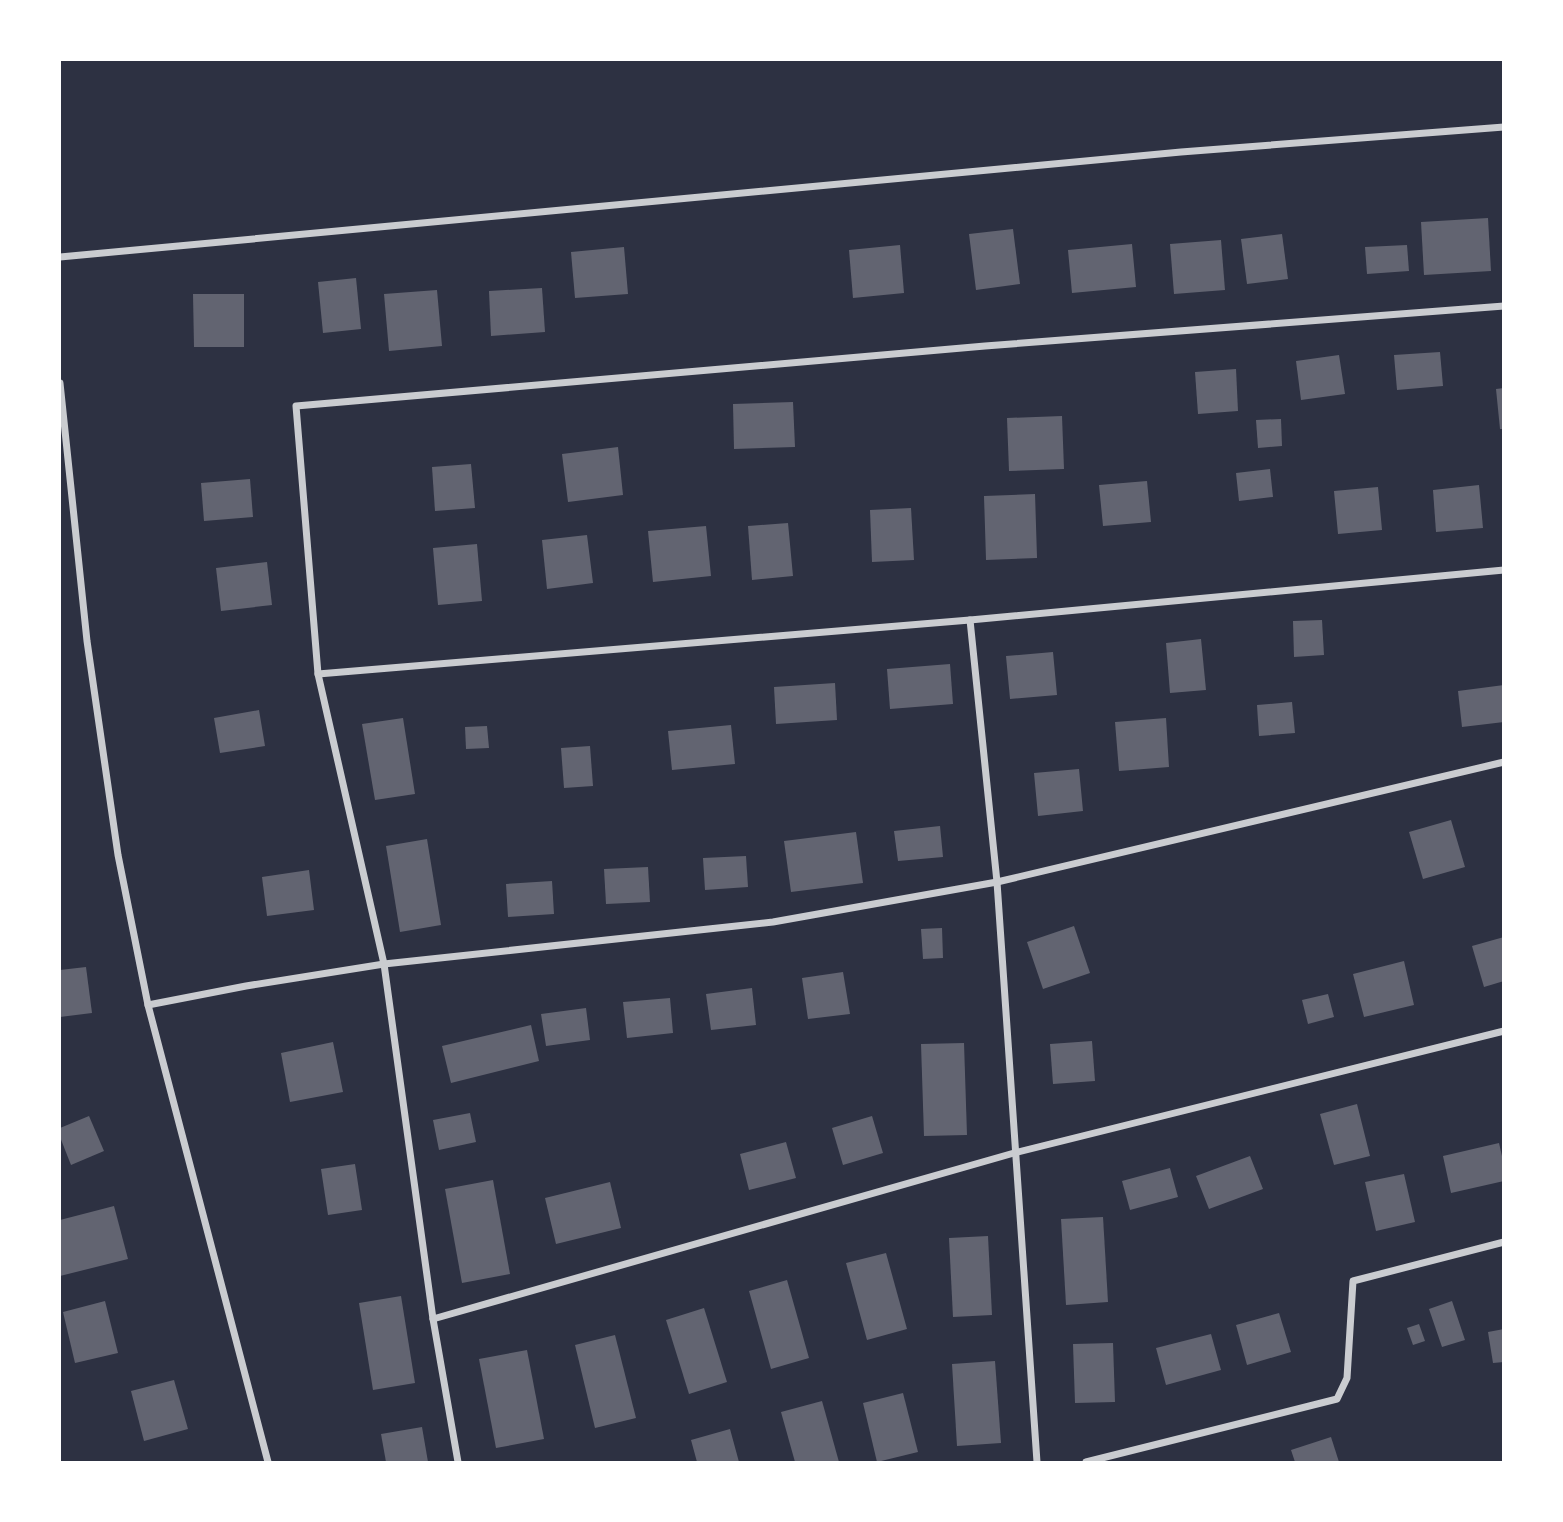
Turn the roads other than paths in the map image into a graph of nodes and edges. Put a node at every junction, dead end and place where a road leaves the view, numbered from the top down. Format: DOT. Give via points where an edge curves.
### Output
graph roads {
  1 [pos="1503,127"];
  2 [pos="60,257"];
  3 [pos="1503,306"];
  4 [pos="60,383"];
  5 [pos="1503,570"];
  6 [pos="970,621"];
  7 [pos="318,674"];
  8 [pos="1503,762"];
  9 [pos="997,882"];
  10 [pos="384,964"];
  11 [pos="148,1005"];
  12 [pos="1503,1031"];
  13 [pos="1014,1153"];
  14 [pos="1503,1242"];
  15 [pos="433,1319"];
  16 [pos="268,1462"];
  17 [pos="458,1462"];
  18 [pos="1037,1462"];
  19 [pos="1086,1462"];
  1 -- 2 [label="street"];
  3 -- 7 [label="street" via="296,406"];
  4 -- 11 [label="street" via="87,641 118,855"];
  5 -- 6 [label="street"];
  6 -- 7 [label="street"];
  6 -- 9 [label="street"];
  7 -- 10 [label="street"];
  8 -- 9 [label="street"];
  9 -- 10 [label="street" via="773,922"];
  9 -- 13 [label="street"];
  10 -- 11 [label="street"];
  10 -- 15 [label="street"];
  11 -- 16 [label="street"];
  12 -- 13 [label="street"];
  13 -- 15 [label="street"];
  13 -- 18 [label="street"];
  14 -- 19 [label="street" via="1353,1281 1347,1378 1337,1399"];
  15 -- 17 [label="street"];
}
